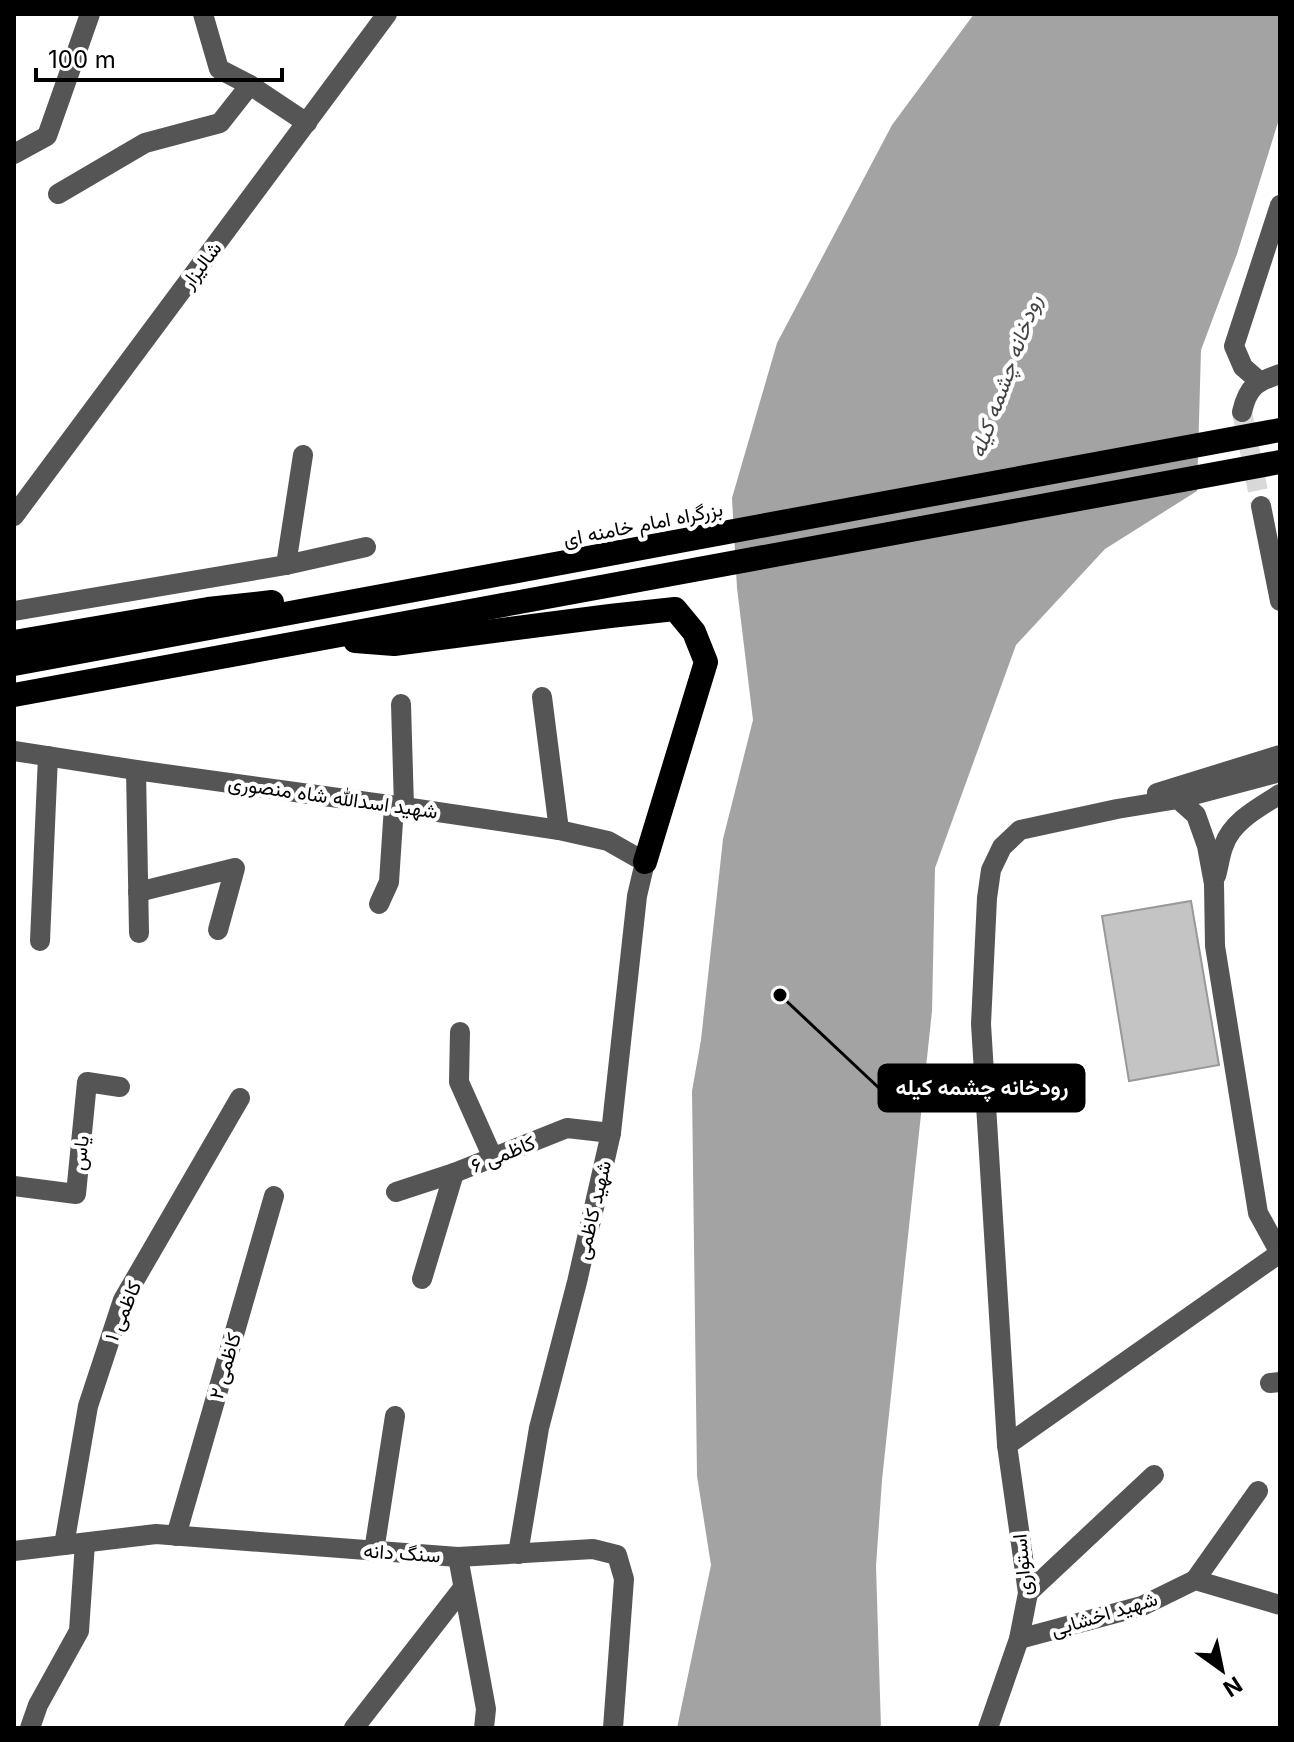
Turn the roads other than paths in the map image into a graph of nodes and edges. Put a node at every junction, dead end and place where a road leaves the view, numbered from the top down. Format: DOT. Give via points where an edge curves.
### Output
graph roads {
  1 [pos="90,14"];
  2 [pos="203,14"];
  3 [pos="387,14"];
  4 [pos="250,85"];
  5 [pos="307,123"];
  6 [pos="14,154"];
  7 [pos="58,194"];
  8 [pos="1280,205"];
  9 [pos="1280,374"];
  10 [pos="1259,381"];
  11 [pos="1242,412"];
  12 [pos="1278,430"];
  13 [pos="303,455"];
  14 [pos="1280,462"];
  15 [pos="1261,506"];
  16 [pos="14,516"];
  17 [pos="366,547"];
  18 [pos="286,565"];
  19 [pos="461,582"];
  20 [pos="1280,601"];
  21 [pos="14,611"];
  22 [pos="321,638"];
  23 [pos="14,642"];
  24 [pos="14,664"];
  25 [pos="14,695"];
  26 [pos="542,697"];
  27 [pos="401,704"];
  28 [pos="14,751"];
  29 [pos="1280,755"];
  30 [pos="48,756"];
  31 [pos="136,770"];
  32 [pos="1280,772"];
  33 [pos="1280,794"];
  34 [pos="1178,799"];
  35 [pos="399,806"];
  36 [pos="1117,809"];
  37 [pos="559,830"];
  38 [pos="645,862"];
  39 [pos="1214,884"];
  40 [pos="138,892"];
  41 [pos="379,904"];
  42 [pos="218,930"];
  43 [pos="139,933"];
  44 [pos="40,941"];
  45 [pos="460,1032"];
  46 [pos="120,1087"];
  47 [pos="240,1098"];
  48 [pos="611,1133"];
  49 [pos="493,1158"];
  50 [pos="454,1173"];
  51 [pos="14,1186"];
  52 [pos="396,1192"];
  53 [pos="274,1196"];
  54 [pos="1280,1253"];
  55 [pos="422,1279"];
  56 [pos="395,1416"];
  57 [pos="1007,1445"];
  58 [pos="1154,1475"];
  59 [pos="1258,1491"];
  60 [pos="176,1536"];
  61 [pos="85,1543"];
  62 [pos="64,1545"];
  63 [pos="14,1551"];
  64 [pos="374,1551"];
  65 [pos="518,1554"];
  66 [pos="458,1557"];
  67 [pos="1195,1580"];
  68 [pos="463,1588"];
  69 [pos="1028,1593"];
  70 [pos="1280,1605"];
  71 [pos="1019,1639"];
  72 [pos="30,1728"];
  73 [pos="354,1728"];
  74 [pos="484,1728"];
  75 [pos="613,1728"];
  76 [pos="988,1728"];
  1 -- 6 [label="street" via="47,136"];
  2 -- 4 [label="street" via="219,69"];
  3 -- 5 [label="street, شالیزار"];
  4 -- 5 [label="street"];
  4 -- 7 [label="street" via="220,123 145,143"];
  5 -- 16 [label="street, شالیزار"];
  8 -- 10 [label="street" via="1234,346 1243,367"];
  9 -- 10 [label="street"];
  10 -- 11 [label="street" via="1246,395"];
  12 -- 19 [label="highway, بزرگراه امام خامنه ای"];
  13 -- 18 [label="street"];
  14 -- 22 [label="highway"];
  15 -- 20 [label="street"];
  17 -- 18 [label="street"];
  18 -- 21 [label="street"];
  19 -- 23 [label="highway" via="208,609"];
  19 -- 24 [label="highway, بزرگراه امام خامنه ای"];
  22 -- 25 [label="highway"];
  22 -- 38 [label="highway" via="394,644 675,609 694,632 706,662"];
  26 -- 37 [label="street"];
  27 -- 35 [label="street"];
  28 -- 30 [label="street, شهید اسدالله شاه منصوری"];
  29 -- 36 [label="street"];
  30 -- 31 [label="street, شهید اسدالله شاه منصوری"];
  30 -- 44 [label="street"];
  31 -- 35 [label="street, شهید اسدالله شاه منصوری"];
  31 -- 40 [label="street"];
  32 -- 34 [label="street"];
  33 -- 39 [label="street" via="1254,810 1224,842"];
  34 -- 36 [label="street"];
  34 -- 39 [label="street" via="1196,815"];
  35 -- 37 [label="street, شهید اسدالله شاه منصوری"];
  35 -- 41 [label="street" via="389,882"];
  36 -- 57 [label="street, استواری" via="1020,830 1002,847 991,870 981,1024"];
  37 -- 38 [label="street, شهید اسدالله شاه منصوری" via="608,841"];
  38 -- 48 [label="street, شهید کاظمی"];
  39 -- 54 [label="street" via="1215,946 1258,1213"];
  40 -- 42 [label="street" via="235,868"];
  40 -- 43 [label="street"];
  45 -- 49 [label="street" via="459,1082"];
  46 -- 51 [label="street, یاس" via="87,1082 76,1194"];
  47 -- 62 [label="street, کاظمی ۱" via="123,1300 88,1406"];
  48 -- 49 [label="street, کاظمی ۶" via="567,1128"];
  48 -- 65 [label="street, شهید کاظمی" via="539,1428"];
  49 -- 50 [label="street, کاظمی ۶"];
  50 -- 52 [label="street, کاظمی ۶"];
  50 -- 55 [label="street"];
  53 -- 60 [label="street, کاظمی ۲"];
  54 -- 57 [label="street"];
  56 -- 64 [label="street"];
  57 -- 69 [label="street, استواری"];
  58 -- 69 [label="street"];
  59 -- 67 [label="street"];
  60 -- 61 [label="street, سنگ دانه"];
  60 -- 64 [label="street, سنگ دانه"];
  61 -- 62 [label="street, سنگ دانه"];
  61 -- 72 [label="street" via="79,1631"];
  62 -- 63 [label="street, سنگ دانه"];
  64 -- 66 [label="street, سنگ دانه"];
  65 -- 66 [label="street, سنگ دانه"];
  65 -- 75 [label="street, سنگ دانه" via="593,1549 617,1555 624,1579"];
  66 -- 68 [label="street"];
  67 -- 70 [label="street"];
  67 -- 71 [label="street, شهید اخشابی" via="1142,1606"];
  68 -- 73 [label="street"];
  68 -- 74 [label="street" via="486,1709"];
  69 -- 71 [label="street, استواری"];
  71 -- 76 [label="street, استواری"];
}
